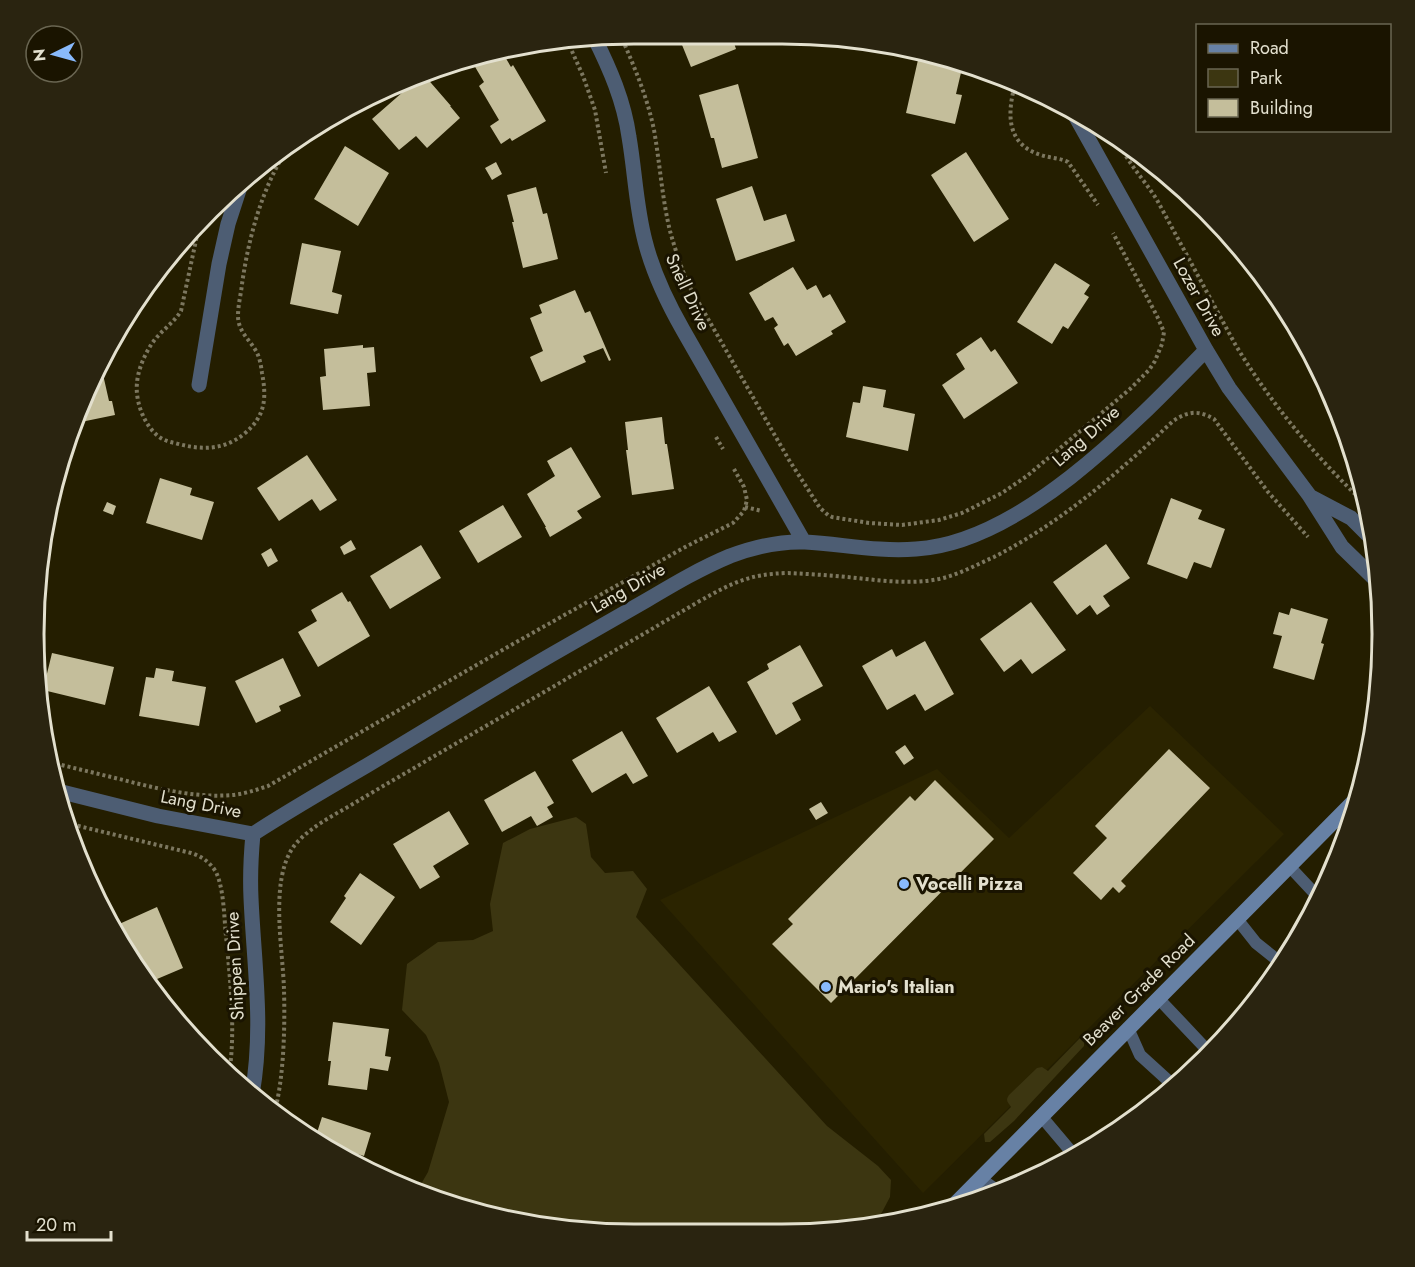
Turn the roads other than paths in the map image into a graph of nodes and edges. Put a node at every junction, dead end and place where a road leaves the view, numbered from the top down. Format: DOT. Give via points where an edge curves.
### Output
graph roads {
  1 [pos="598,45"];
  2 [pos="1081,126"];
  3 [pos="237,197"];
  4 [pos="1206,350"];
  5 [pos="199,385"];
  6 [pos="1309,495"];
  7 [pos="1362,529"];
  8 [pos="804,542"];
  9 [pos="1368,572"];
  10 [pos="66,793"];
  11 [pos="1343,812"];
  12 [pos="253,834"];
  13 [pos="1290,867"];
  14 [pos="1312,891"];
  15 [pos="1237,920"];
  16 [pos="1274,958"];
  17 [pos="1158,998"];
  18 [pos="1128,1028"];
  19 [pos="1203,1046"];
  20 [pos="1167,1080"];
  21 [pos="254,1085"];
  22 [pos="1041,1116"];
  23 [pos="1068,1148"];
  24 [pos="980,1178"];
  25 [pos="990,1185"];
  26 [pos="965,1194"];
  1 -- 8 [label="street, Snell Drive" via="623,109 639,215 654,271 683,330"];
  2 -- 4 [label="street, Lozer Drive"];
  3 -- 5 [label="street" via="219,264"];
  4 -- 6 [label="street, Lozer Drive" via="1241,406"];
  4 -- 8 [label="street, Lang Drive" via="1077,472 1017,515 986,531 957,542 919,549"];
  6 -- 7 [label="street, Lozer Drive" via="1351,518"];
  6 -- 9 [label="street, Lozer Drive" via="1342,547"];
  8 -- 12 [label="street, Lang Drive" via="748,549 686,577"];
  10 -- 12 [label="street, Lang Drive"];
  11 -- 13 [label="main road, Beaver Grade Road"];
  12 -- 21 [label="street, Shippen Drive" via="251,897 259,1031"];
  13 -- 14 [label="lane"];
  13 -- 15 [label="main road, Beaver Grade Road"];
  15 -- 16 [label="lane" via="1256,944"];
  15 -- 17 [label="main road, Beaver Grade Road"];
  17 -- 18 [label="main road, Beaver Grade Road"];
  17 -- 19 [label="lane"];
  18 -- 20 [label="lane" via="1140,1055"];
  18 -- 22 [label="main road, Beaver Grade Road"];
  22 -- 23 [label="lane"];
  22 -- 24 [label="main road, Beaver Grade Road"];
  24 -- 25 [label="lane"];
  24 -- 26 [label="main road, Beaver Grade Road"];
}
